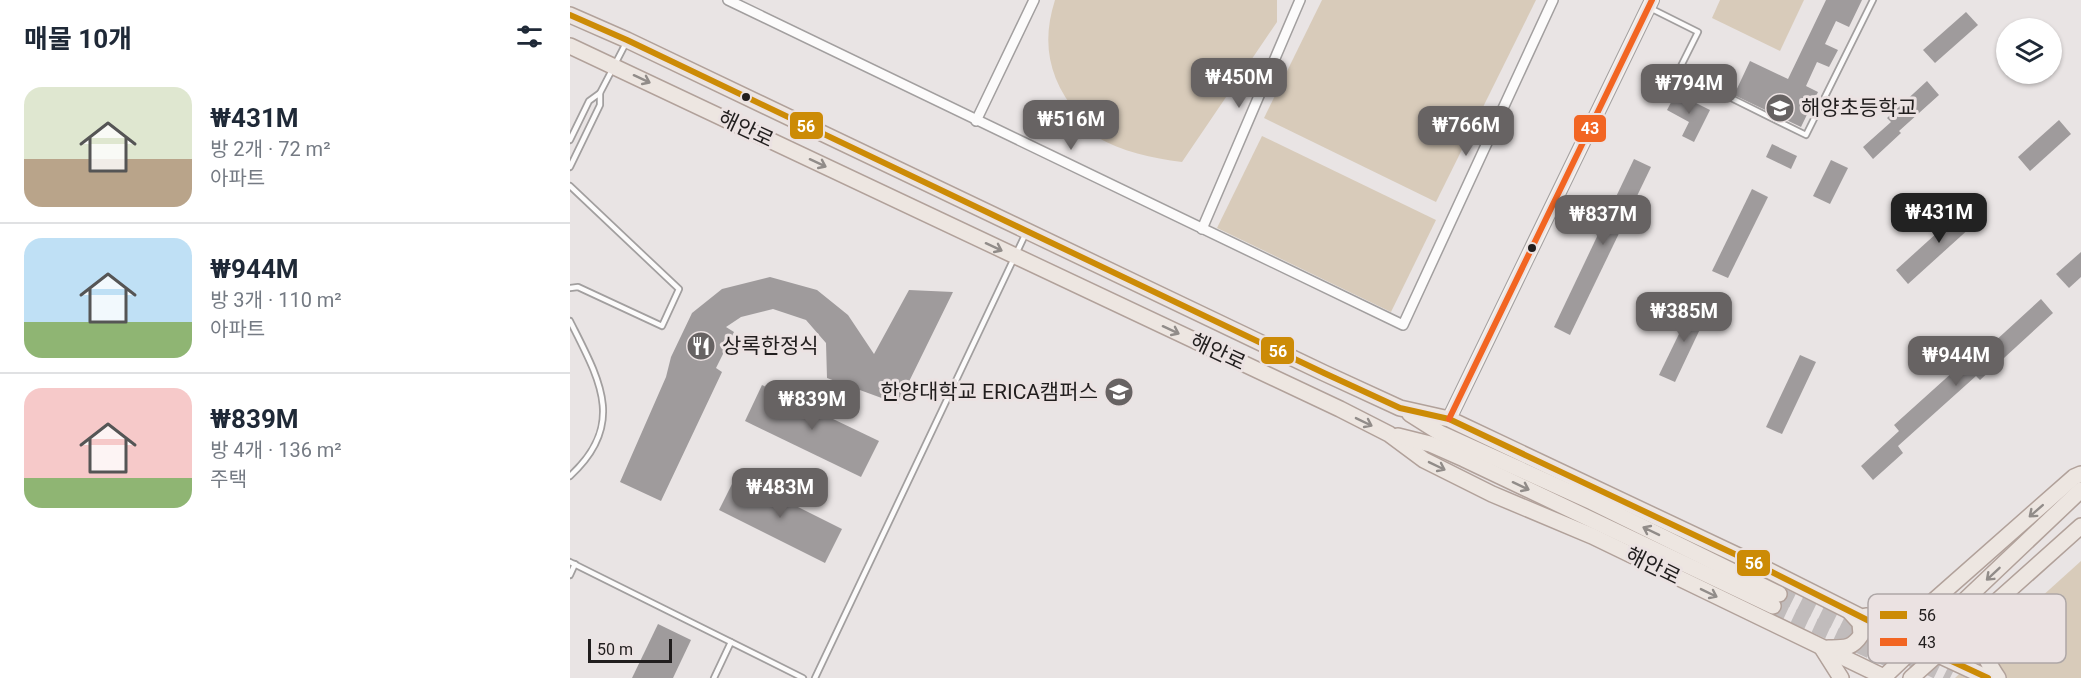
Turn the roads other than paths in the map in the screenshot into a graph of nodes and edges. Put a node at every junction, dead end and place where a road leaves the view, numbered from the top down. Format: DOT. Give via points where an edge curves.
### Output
graph roads {
  1 [pos="728,0"];
  2 [pos="1034,0"];
  3 [pos="1300,0"];
  4 [pos="1553,0"];
  5 [pos="1873,0"];
  6 [pos="1650,4"];
  7 [pos="570,15"];
  8 [pos="627,40"];
  9 [pos="570,46"];
  10 [pos="614,66"];
  11 [pos="600,93"];
  12 [pos="976,121"];
  13 [pos="570,140"];
  14 [pos="570,167"];
  15 [pos="570,186"];
  16 [pos="1202,229"];
  17 [pos="1026,232"];
  18 [pos="1015,256"];
  19 [pos="570,288"];
  20 [pos="570,321"];
  21 [pos="1400,408"];
  22 [pos="1449,419"];
  23 [pos="1389,434"];
  24 [pos="2081,474"];
  25 [pos="570,476"];
  26 [pos="2081,490"];
  27 [pos="2081,526"];
  28 [pos="573,563"];
  29 [pos="570,575"];
  30 [pos="1941,594"];
  31 [pos="1971,594"];
  32 [pos="2006,594"];
  33 [pos="1847,610"];
  34 [pos="1868,616"];
  35 [pos="1868,620"];
  36 [pos="731,642"];
  37 [pos="1822,648"];
  38 [pos="1899,663"];
  39 [pos="1927,663"];
  40 [pos="1954,663"];
  41 [pos="1989,663"];
  42 [pos="714,678"];
  43 [pos="803,678"];
  44 [pos="816,678"];
  45 [pos="1841,678"];
  46 [pos="1884,678"];
  47 [pos="1911,678"];
  48 [pos="1988,678"];
  49 [pos="1998,678"];
  1 -- 12 [label="street"];
  2 -- 12 [label="street"];
  3 -- 16 [label="street"];
  4 -- 16 [label="street" via="1403,325"];
  5 -- 6 [label="lane" via="1806,135 1731,98 1725,88 1681,66 1698,32"];
  6 -- 22 [label="street"];
  7 -- 8 [label="main road, 해안로"];
  8 -- 10 [label="lane"];
  8 -- 17 [label="main road, 해안로"];
  9 -- 10 [label="main road, 해안로"];
  10 -- 11 [label="lane"];
  10 -- 18 [label="main road, 해안로, one-way"];
  11 -- 13 [label="lane" via="589,101"];
  11 -- 14 [label="lane" via="600,105"];
  12 -- 16 [label="street"];
  15 -- 19 [label="lane" via="679,289 662,326 578,287"];
  17 -- 18 [label="lane"];
  17 -- 21 [label="main road, 해안로"];
  18 -- 23 [label="main road, 해안로, one-way"];
  18 -- 44 [label="lane"];
  20 -- 25 [label="lane" via="594,369 602,393 603,413 601,433"];
  21 -- 22 [label="main road, 해안로"];
  23 -- 21 [label="main road, one-way" via="1430,444 1776,600 1592,502 1440,433"];
  22 -- 33 [label="main road, 해안로"];
  23 -- 37 [label="main road, 해안로, one-way" via="1424,460 1592,536"];
  24 -- 30 [label="main road, one-way"];
  26 -- 31 [label="main road, 해안로, one-way"];
  27 -- 32 [label="main road"];
  28 -- 29 [label="lane"];
  28 -- 36 [label="lane"];
  34 -- 33 [label="main road, one-way"];
  33 -- 35 [label="main road, 해안로"];
  33 -- 37 [label="main road" via="1860,623 1862,635 1848,648"];
  36 -- 42 [label="lane"];
  36 -- 43 [label="lane"];
  37 -- 45 [label="main road"];
  37 -- 46 [label="main road, 해안로"];
  38 -- 46 [label="main road, 해안로"];
  39 -- 47 [label="main road"];
  40 -- 48 [label="main road"];
  41 -- 49 [label="main road"];
}
